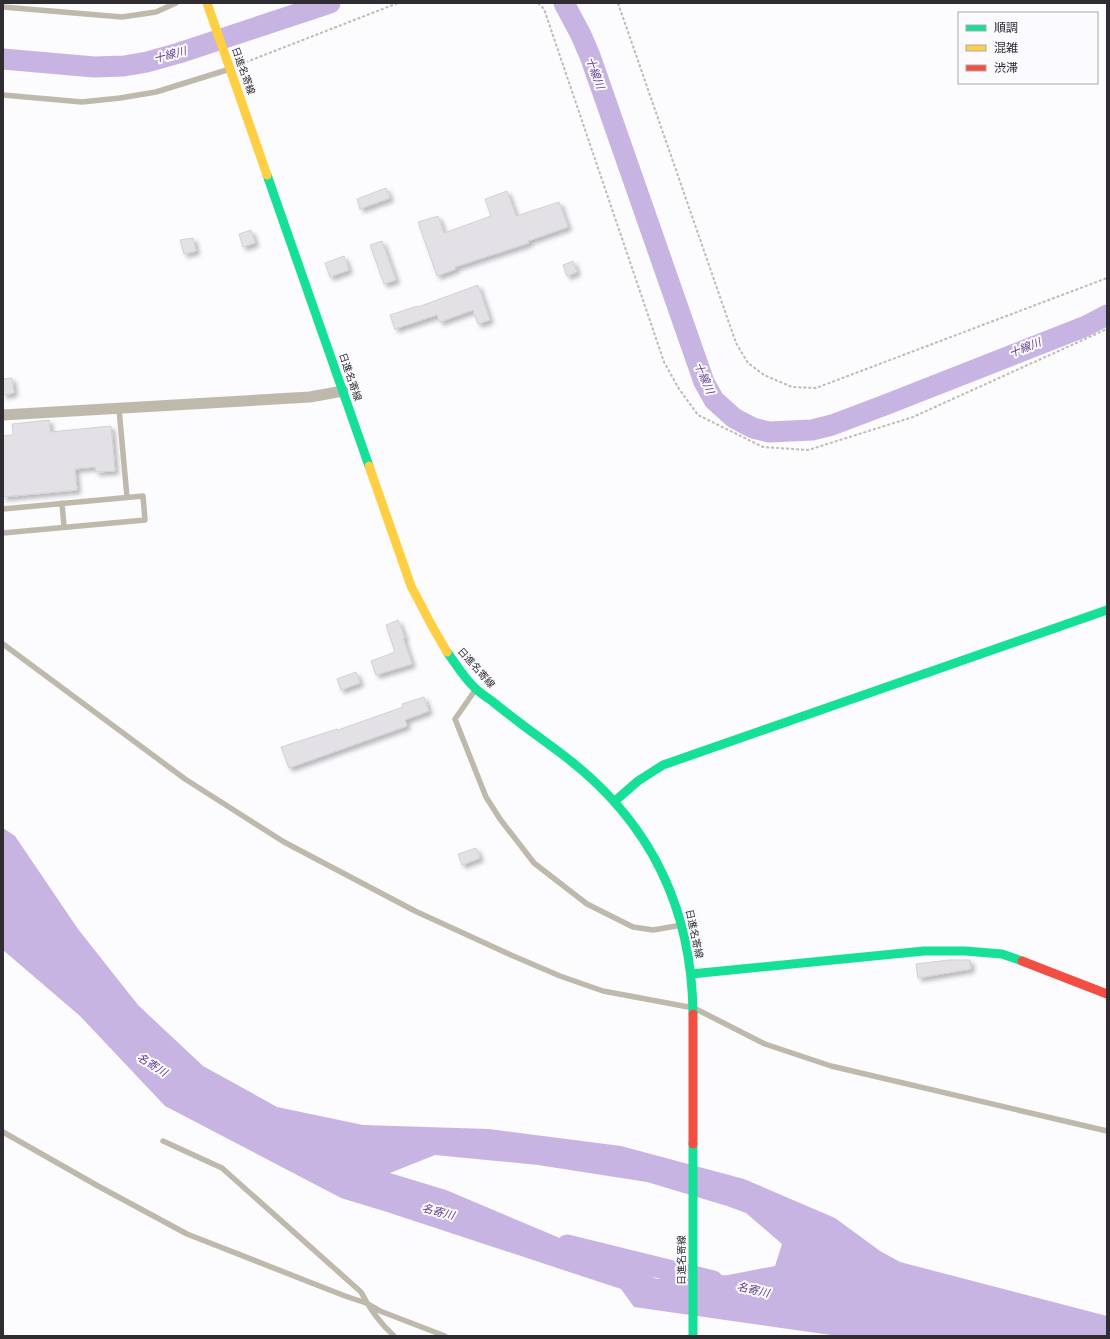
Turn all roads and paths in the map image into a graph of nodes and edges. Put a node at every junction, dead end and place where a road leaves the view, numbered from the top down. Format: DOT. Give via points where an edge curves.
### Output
graph roads {
  1 [pos="176,3"];
  2 [pos="398,3"];
  3 [pos="538,3"];
  4 [pos="618,3"];
  5 [pos="207,4"];
  6 [pos="3,7"];
  7 [pos="231,69"];
  8 [pos="3,95"];
  9 [pos="1107,278"];
  10 [pos="1107,328"];
  11 [pos="343,391"];
  12 [pos="119,409"];
  13 [pos="3,415"];
  14 [pos="128,497"];
  15 [pos="62,503"];
  16 [pos="3,509"];
  17 [pos="64,527"];
  18 [pos="3,533"];
  19 [pos="1107,610"];
  20 [pos="3,644"];
  21 [pos="476,689"];
  22 [pos="615,801"];
  23 [pos="682,925"];
  24 [pos="690,974"];
  25 [pos="1107,994"];
  26 [pos="694,1008"];
  27 [pos="1107,1131"];
  28 [pos="3,1132"];
  29 [pos="163,1141"];
  30 [pos="366,1303"];
  31 [pos="394,1336"];
  32 [pos="445,1336"];
  33 [pos="693,1336"];
  1 -- 6 [label="lane" via="156,12 122,17"];
  2 -- 7 [label="path"];
  3 -- 10 [label="path" via="544,9 664,362 698,415 763,447 808,450 913,417"];
  4 -- 9 [label="path" via="736,343 748,363 764,375 792,387 816,388"];
  5 -- 7 [label="main road, 日進名寄線"];
  7 -- 8 [label="lane" via="156,92 120,98 82,102"];
  7 -- 11 [label="main road, 日進名寄線"];
  11 -- 12 [label="street" via="310,397"];
  11 -- 21 [label="main road, 日進名寄線" via="411,586 428,622 451,659"];
  12 -- 13 [label="street"];
  12 -- 14 [label="lane"];
  14 -- 15 [label="lane"];
  14 -- 17 [label="lane" via="143,496 145,520"];
  15 -- 16 [label="lane"];
  15 -- 17 [label="lane"];
  17 -- 18 [label="lane"];
  19 -- 22 [label="main road" via="663,765 638,781"];
  20 -- 26 [label="lane" via="185,779 297,850 415,911 560,976 603,991"];
  21 -- 22 [label="main road, 日進名寄線" via="577,766"];
  21 -- 23 [label="lane" via="455,719 486,797 534,863 587,904 633,927 653,930"];
  22 -- 23 [label="main road, 日進名寄線" via="641,834 657,860"];
  23 -- 24 [label="main road, 日進名寄線"];
  24 -- 25 [label="main road" via="924,951 965,951 1002,954"];
  24 -- 26 [label="main road, 日進名寄線"];
  26 -- 27 [label="lane" via="765,1044 831,1066"];
  26 -- 33 [label="main road, 日進名寄線"];
  28 -- 30 [label="lane" via="187,1234"];
  29 -- 30 [label="lane" via="222,1168 361,1292"];
  30 -- 31 [label="lane"];
  30 -- 32 [label="lane"];
}
